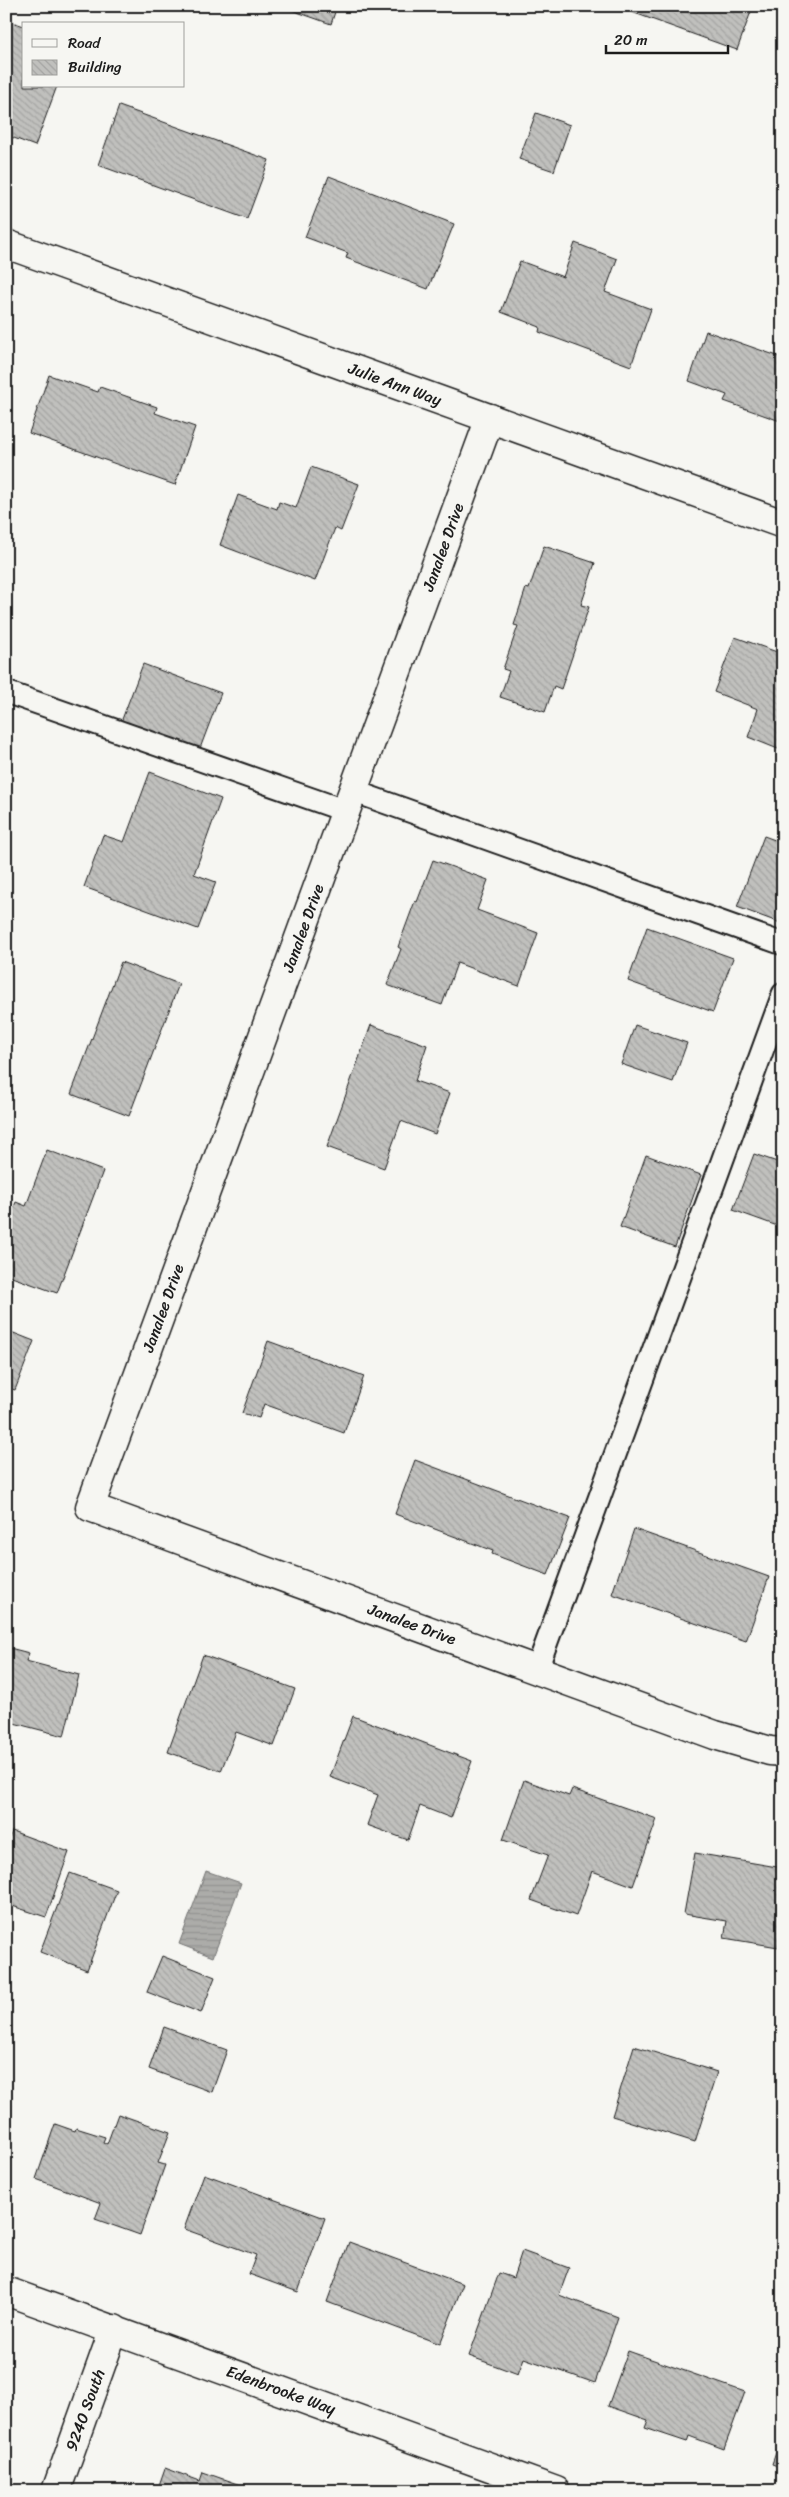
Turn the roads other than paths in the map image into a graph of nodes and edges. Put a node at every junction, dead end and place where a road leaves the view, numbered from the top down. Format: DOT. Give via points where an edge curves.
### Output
graph roads {
  1 [pos="6,244"];
  2 [pos="490,418"];
  3 [pos="783,524"];
  4 [pos="6,692"];
  5 [pos="350,801"];
  6 [pos="783,944"];
  7 [pos="783,994"];
  8 [pos="537,1669"];
  9 [pos="783,1752"];
  10 [pos="6,2290"];
  11 [pos="114,2329"];
  12 [pos="56,2491"];
  13 [pos="556,2491"];
  1 -- 2 [label="street, Julie Ann Way"];
  2 -- 3 [label="street, Julie Ann Way"];
  2 -- 5 [label="street, Janalee Drive"];
  4 -- 5 [label="lane"];
  5 -- 6 [label="lane"];
  5 -- 8 [label="street, Janalee Drive" via="90,1507"];
  7 -- 8 [label="lane"];
  8 -- 9 [label="street, Janalee Drive" via="715,1735"];
  10 -- 11 [label="street, Edenbrooke Way"];
  11 -- 12 [label="street, 9240 South"];
  11 -- 13 [label="street, Edenbrooke Way"];
}
